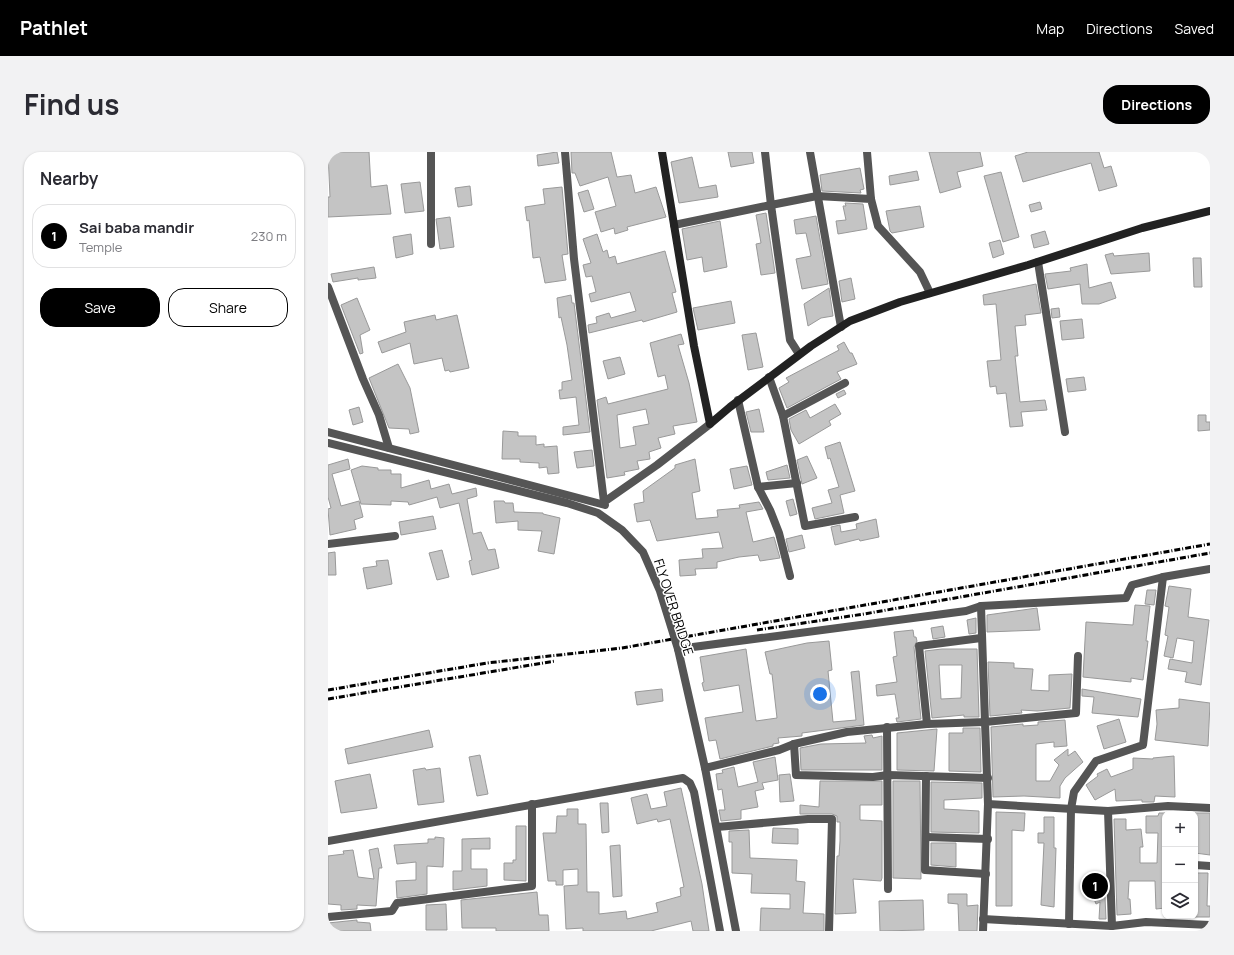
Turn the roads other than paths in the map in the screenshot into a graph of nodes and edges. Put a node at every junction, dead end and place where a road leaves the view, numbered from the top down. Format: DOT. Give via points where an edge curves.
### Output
graph roads {
  1 [pos="431,152"];
  2 [pos="565,152"];
  3 [pos="662,152"];
  4 [pos="765,152"];
  5 [pos="810,152"];
  6 [pos="867,152"];
  7 [pos="817,196"];
  8 [pos="872,199"];
  9 [pos="771,205"];
  10 [pos="1210,211"];
  11 [pos="674,225"];
  12 [pos="431,244"];
  13 [pos="1038,262"];
  14 [pos="328,287"];
  15 [pos="930,293"];
  16 [pos="841,327"];
  17 [pos="799,354"];
  18 [pos="769,377"];
  19 [pos="845,383"];
  20 [pos="738,400"];
  21 [pos="784,416"];
  22 [pos="710,424"];
  23 [pos="328,432"];
  24 [pos="1065,432"];
  25 [pos="328,443"];
  26 [pos="389,448"];
  27 [pos="797,483"];
  28 [pos="758,487"];
  29 [pos="604,502"];
  30 [pos="856,517"];
  31 [pos="395,536"];
  32 [pos="328,544"];
  33 [pos="1210,569"];
  34 [pos="790,576"];
  35 [pos="1163,576"];
  36 [pos="982,606"];
  37 [pos="981,638"];
  38 [pos="678,649"];
  39 [pos="1078,656"];
  40 [pos="985,722"];
  41 [pos="927,724"];
  42 [pos="887,727"];
  43 [pos="794,744"];
  44 [pos="705,768"];
  45 [pos="888,775"];
  46 [pos="926,776"];
  47 [pos="988,778"];
  48 [pos="532,804"];
  49 [pos="988,804"];
  50 [pos="1210,808"];
  51 [pos="1071,809"];
  52 [pos="1187,810"];
  53 [pos="1108,811"];
  54 [pos="717,827"];
  55 [pos="926,837"];
  56 [pos="988,839"];
  57 [pos="328,841"];
  58 [pos="1198,865"];
  59 [pos="1210,866"];
  60 [pos="986,874"];
  61 [pos="888,889"];
  62 [pos="328,917"];
  63 [pos="983,919"];
  64 [pos="1181,920"];
  65 [pos="1068,924"];
  66 [pos="1210,925"];
  67 [pos="1112,926"];
  68 [pos="720,931"];
  69 [pos="736,931"];
  70 [pos="829,931"];
  71 [pos="983,931"];
  1 -- 12 [label="street"];
  2 -- 29 [label="street" via="574,260"];
  3 -- 11 [label="street"];
  4 -- 9 [label="street"];
  5 -- 7 [label="street"];
  6 -- 8 [label="street"];
  7 -- 8 [label="street"];
  7 -- 9 [label="street"];
  7 -- 16 [label="street"];
  8 -- 15 [label="street" via="878,226 920,272"];
  9 -- 11 [label="street"];
  9 -- 17 [label="street" via="790,340"];
  10 -- 13 [label="street" via="1142,228"];
  11 -- 22 [label="street"];
  13 -- 15 [label="street"];
  13 -- 24 [label="street"];
  14 -- 26 [label="street" via="379,415"];
  15 -- 16 [label="street" via="850,321"];
  16 -- 17 [label="street"];
  17 -- 18 [label="street"];
  18 -- 20 [label="street"];
  18 -- 21 [label="street"];
  19 -- 21 [label="street"];
  20 -- 22 [label="street"];
  20 -- 28 [label="street"];
  21 -- 27 [label="street"];
  22 -- 29 [label="street"];
  23 -- 26 [label="street"];
  25 -- 38 [label="street, FLY OVER BRIDGE, bridge" via="566,503 598,514 622,530 643,552 660,592"];
  26 -- 29 [label="street" via="605,505"];
  27 -- 28 [label="street"];
  27 -- 30 [label="street" via="805,526"];
  28 -- 34 [label="street" via="777,527"];
  31 -- 32 [label="street"];
  33 -- 35 [label="street"];
  35 -- 36 [label="street" via="1132,585 1126,598"];
  35 -- 51 [label="street" via="1143,745 1096,761 1074,792"];
  36 -- 37 [label="street"];
  36 -- 38 [label="street" via="966,611"];
  37 -- 40 [label="street"];
  37 -- 41 [label="street" via="919,646"];
  38 -- 44 [label="street, FLY OVER BRIDGE, bridge"];
  39 -- 40 [label="street" via="1076,713"];
  40 -- 41 [label="street"];
  40 -- 47 [label="street"];
  41 -- 42 [label="street"];
  42 -- 43 [label="street" via="847,732"];
  42 -- 45 [label="street"];
  43 -- 44 [label="street"];
  43 -- 45 [label="street" via="796,776"];
  44 -- 54 [label="street, FLY OVER BRIDGE, bridge"];
  45 -- 46 [label="street"];
  45 -- 61 [label="street"];
  46 -- 47 [label="street"];
  46 -- 55 [label="street"];
  47 -- 49 [label="street"];
  48 -- 57 [label="street"];
  48 -- 62 [label="street" via="532,886 397,902 392,911"];
  48 -- 68 [label="street" via="683,778 690,782"];
  49 -- 51 [label="street"];
  49 -- 56 [label="street"];
  50 -- 52 [label="street"];
  51 -- 53 [label="street"];
  51 -- 65 [label="street"];
  52 -- 53 [label="street" via="1168,806"];
  53 -- 67 [label="street"];
  54 -- 69 [label="street, FLY OVER BRIDGE, bridge"];
  54 -- 70 [label="street" via="832,819"];
  55 -- 56 [label="street"];
  55 -- 60 [label="street" via="925,870"];
  56 -- 60 [label="street"];
  58 -- 59 [label="street"];
  60 -- 63 [label="street"];
  63 -- 65 [label="street"];
  63 -- 71 [label="street"];
  64 -- 66 [label="street"];
  64 -- 67 [label="street"];
  65 -- 67 [label="street"];
}
